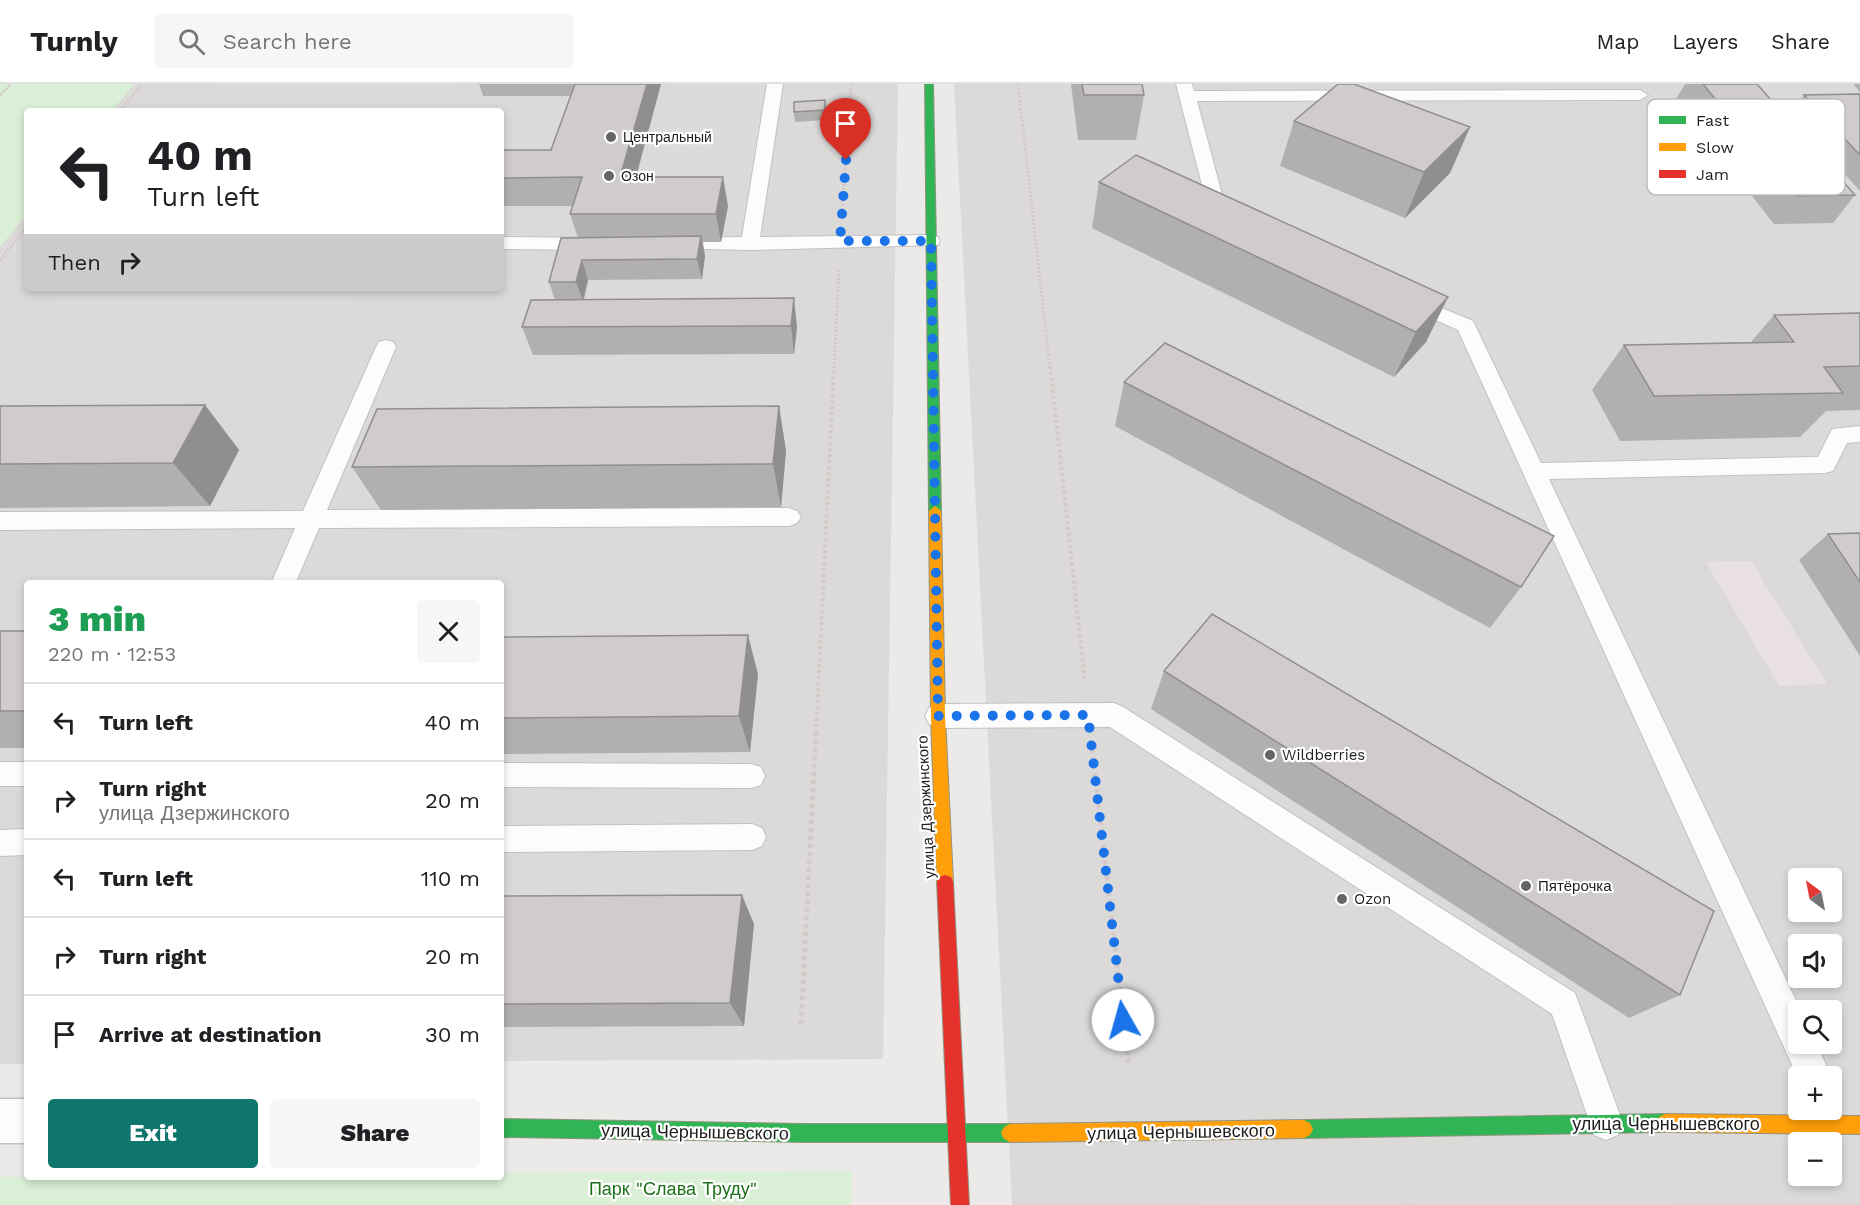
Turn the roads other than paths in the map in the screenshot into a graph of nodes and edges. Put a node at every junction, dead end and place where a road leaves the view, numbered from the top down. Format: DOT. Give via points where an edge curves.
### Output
graph roads {
  1 [pos="775,84"];
  2 [pos="929,84"];
  3 [pos="1186,90"];
  4 [pos="1640,96"];
  5 [pos="1251,230"];
  6 [pos="931,241"];
  7 [pos="504,243"];
  8 [pos="608,244"];
  9 [pos="643,244"];
  10 [pos="750,244"];
  11 [pos="1390,292"];
  12 [pos="386,347"];
  13 [pos="1860,434"];
  14 [pos="1533,471"];
  15 [pos="789,517"];
  16 [pos="311,519"];
  17 [pos="0,521"];
  18 [pos="285,580"];
  19 [pos="938,716"];
  20 [pos="0,774"];
  21 [pos="24,774"];
  22 [pos="504,775"];
  23 [pos="751,776"];
  24 [pos="752,837"];
  25 [pos="504,839"];
  26 [pos="24,842"];
  27 [pos="0,843"];
  28 [pos="1788,1018"];
  29 [pos="1843,1120"];
  30 [pos="0,1121"];
  31 [pos="24,1121"];
  32 [pos="1606,1123"];
  33 [pos="504,1128"];
  34 [pos="958,1133"];
  35 [pos="960,1205"];
  1 -- 10 [label="lane"];
  2 -- 6 [label="main road, улица Дзержинского"];
  3 -- 4 [label="lane"];
  3 -- 5 [label="lane" via="1219,216"];
  6 -- 10 [label="lane"];
  6 -- 19 [label="main road, улица Дзержинского"];
  7 -- 8 [label="lane"];
  9 -- 10 [label="lane"];
  11 -- 14 [label="lane" via="1466,326"];
  12 -- 16 [label="lane"];
  13 -- 14 [label="lane" via="1840,435 1825,465"];
  14 -- 28 [label="lane"];
  15 -- 16 [label="lane"];
  16 -- 17 [label="lane"];
  16 -- 18 [label="lane"];
  19 -- 32 [label="lane" via="1114,715 1564,1004"];
  19 -- 34 [label="main road, улица Дзержинского"];
  20 -- 21 [label="lane"];
  22 -- 23 [label="lane"];
  24 -- 25 [label="lane"];
  26 -- 27 [label="lane"];
  29 -- 32 [label="main road, улица Чернышевского"];
  30 -- 31 [label="street"];
  32 -- 34 [label="main road, улица Чернышевского"];
  33 -- 34 [label="main road, улица Чернышевского"];
  34 -- 35 [label="main road, улица Дзержинского"];
}
